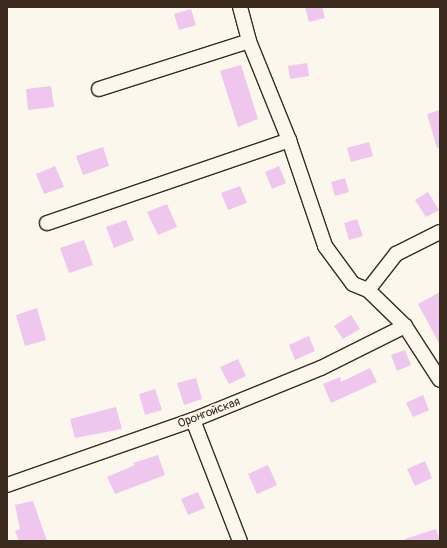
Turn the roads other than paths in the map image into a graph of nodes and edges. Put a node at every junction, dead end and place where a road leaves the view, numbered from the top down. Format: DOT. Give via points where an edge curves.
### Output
graph roads {
  1 [pos="240,7"];
  2 [pos="249,41"];
  3 [pos="98,89"];
  4 [pos="288,140"];
  5 [pos="47,223"];
  6 [pos="440,232"];
  7 [pos="368,290"];
  8 [pos="405,326"];
  9 [pos="440,380"];
  10 [pos="193,420"];
  11 [pos="7,485"];
  12 [pos="240,541"];
  1 -- 2 [label="street"];
  2 -- 3 [label="street"];
  2 -- 4 [label="street"];
  4 -- 5 [label="street"];
  4 -- 7 [label="street" via="325,246 353,284"];
  6 -- 7 [label="street" via="396,254"];
  7 -- 8 [label="street"];
  8 -- 9 [label="street"];
  8 -- 10 [label="street, Оронгойская" via="321,368"];
  10 -- 11 [label="street, Оронгойская"];
  10 -- 12 [label="street"];
}
